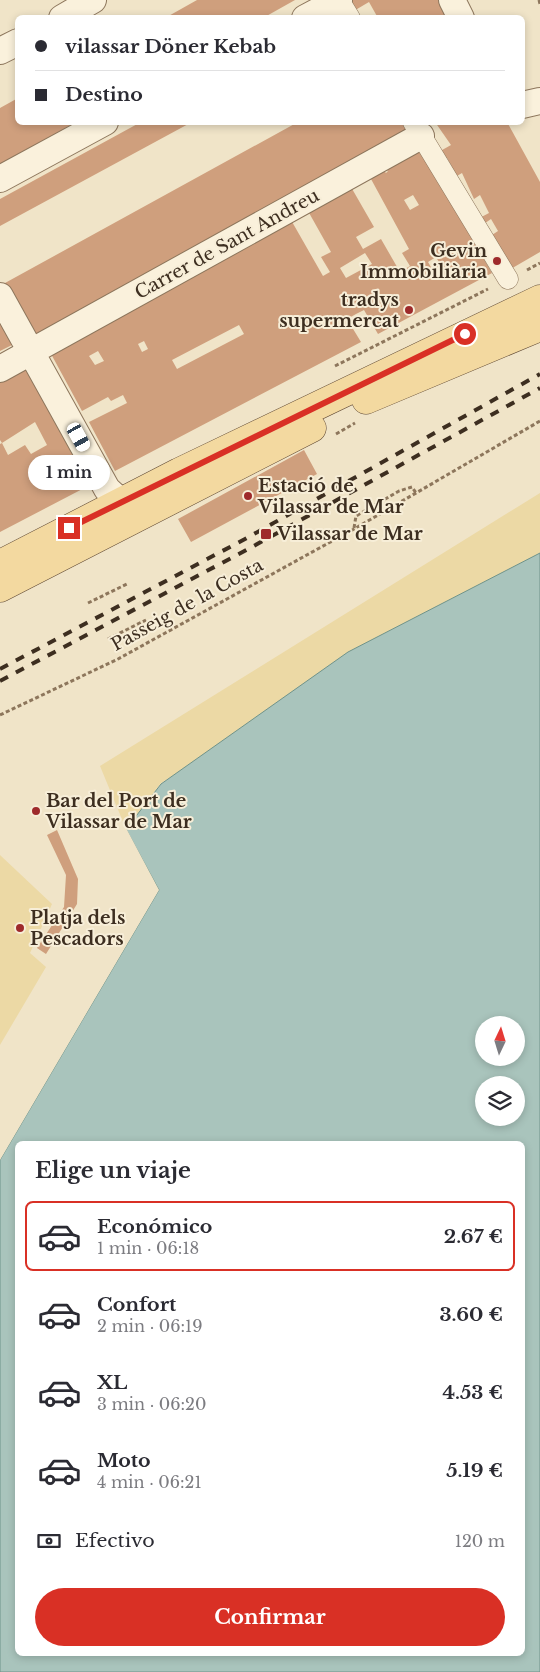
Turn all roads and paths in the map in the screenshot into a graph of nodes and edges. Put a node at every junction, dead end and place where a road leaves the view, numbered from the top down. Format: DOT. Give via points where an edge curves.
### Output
graph roads {
  1 [pos="93,0"];
  2 [pos="339,0"];
  3 [pos="452,0"];
  4 [pos="67,15"];
  5 [pos="311,15"];
  6 [pos="348,15"];
  7 [pos="460,15"];
  8 [pos="15,44"];
  9 [pos="0,51"];
  10 [pos="540,101"];
  11 [pos="525,104"];
  12 [pos="99,125"];
  13 [pos="417,129"];
  14 [pos="0,179"];
  15 [pos="508,279"];
  16 [pos="0,296"];
  17 [pos="540,299"];
  18 [pos="540,326"];
  19 [pos="32,352"];
  20 [pos="0,369"];
  21 [pos="540,421"];
  22 [pos="357,422"];
  23 [pos="329,438"];
  24 [pos="416,493"];
  25 [pos="120,501"];
  26 [pos="354,529"];
  27 [pos="0,564"];
  28 [pos="127,584"];
  29 [pos="0,588"];
  30 [pos="88,603"];
  31 [pos="146,620"];
  32 [pos="108,639"];
  33 [pos="0,715"];
  1 -- 4 [label="street"];
  2 -- 5 [label="street"];
  2 -- 6 [label="street"];
  3 -- 7 [label="street"];
  8 -- 9 [label="street"];
  10 -- 11 [label="street"];
  12 -- 14 [label="street"];
  13 -- 15 [label="street"];
  13 -- 19 [label="street, Carrer de Sant Andreu"];
  16 -- 19 [label="street"];
  17 -- 25 [label="main road"];
  18 -- 29 [label="main road" via="359,403"];
  19 -- 20 [label="street, Carrer de Sant Andreu"];
  19 -- 25 [label="street" via="107,489"];
  21 -- 24 [label="path, Passeig de la Costa"];
  22 -- 23 [label="path"];
  24 -- 26 [label="path, Passeig de la Costa"];
  24 -- 26 [label="path" via="412,487 399,491 356,516"];
  25 -- 27 [label="main road"];
  26 -- 33 [label="path, Passeig de la Costa" via="118,659"];
  28 -- 30 [label="path"];
  31 -- 32 [label="path"];
}
